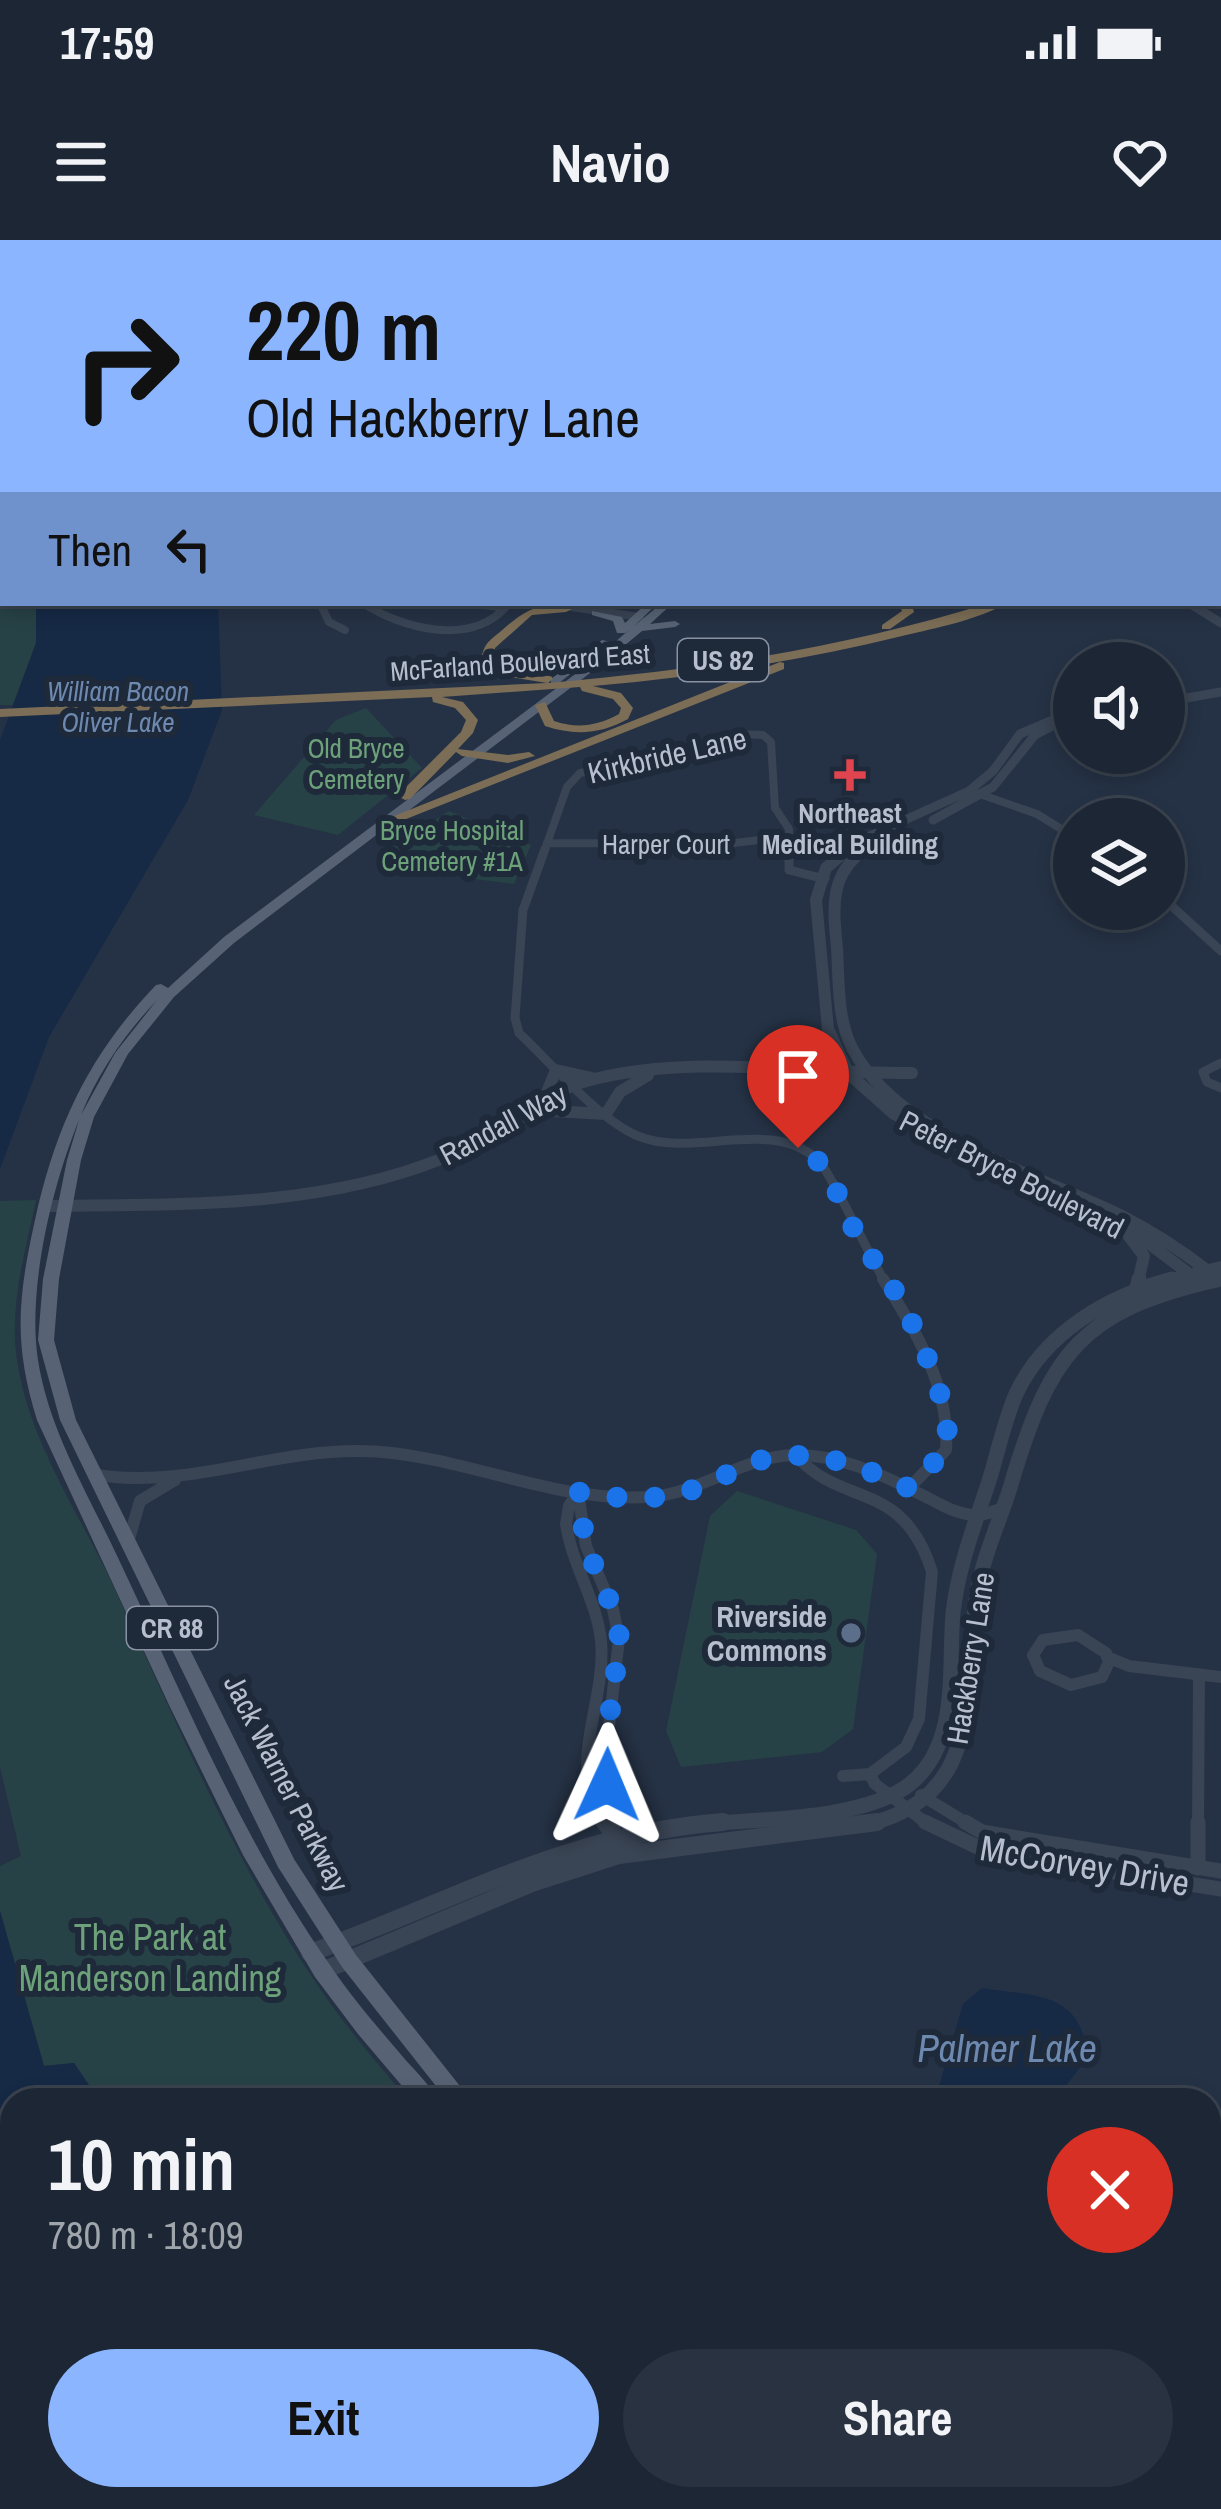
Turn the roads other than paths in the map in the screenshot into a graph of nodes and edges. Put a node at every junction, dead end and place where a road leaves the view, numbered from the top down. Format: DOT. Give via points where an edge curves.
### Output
graph roads {
  1 [pos="321,606"];
  2 [pos="371,606"];
  3 [pos="495,606"];
  4 [pos="565,606"];
  5 [pos="650,606"];
  6 [pos="663,606"];
  7 [pos="906,606"];
  8 [pos="961,606"];
  9 [pos="990,606"];
  10 [pos="1195,606"];
  11 [pos="596,613"];
  12 [pos="641,619"];
  13 [pos="675,623"];
  14 [pos="1221,623"];
  15 [pos="886,627"];
  16 [pos="345,630"];
  17 [pos="621,631"];
  18 [pos="812,653"];
  19 [pos="557,683"];
  20 [pos="1221,688"];
  21 [pos="415,694"];
  22 [pos="1185,694"];
  23 [pos="322,697"];
  24 [pos="541,705"];
  25 [pos="0,711"];
  26 [pos="1053,722"];
  27 [pos="1053,725"];
  28 [pos="569,747"];
  29 [pos="469,753"];
  30 [pos="969,791"];
  31 [pos="982,795"];
  32 [pos="405,796"];
  33 [pos="386,823"];
  34 [pos="1053,824"];
  35 [pos="786,837"];
  36 [pos="547,843"];
  37 [pos="820,879"];
  38 [pos="835,880"];
  39 [pos="1185,918"];
  40 [pos="1221,951"];
  41 [pos="1221,1063"];
  42 [pos="556,1070"];
  43 [pos="654,1072"];
  44 [pos="912,1073"];
  45 [pos="868,1074"];
  46 [pos="849,1075"];
  47 [pos="597,1078"];
  48 [pos="574,1085"];
  49 [pos="1221,1088"];
  50 [pos="545,1097"];
  51 [pos="606,1114"];
  52 [pos="503,1122"];
  53 [pos="68,1205"];
  54 [pos="45,1206"];
  55 [pos="1125,1232"];
  56 [pos="1209,1275"];
  57 [pos="1137,1288"];
  58 [pos="796,1455"];
  59 [pos="98,1475"];
  60 [pos="183,1477"];
  61 [pos="909,1488"];
  62 [pos="578,1492"];
  63 [pos="1004,1508"];
  64 [pos="978,1515"];
  65 [pos="129,1539"];
  66 [pos="575,1564"];
  67 [pos="599,1578"];
  68 [pos="620,1664"];
  69 [pos="1107,1664"];
  70 [pos="600,1670"];
  71 [pos="1199,1674"];
  72 [pos="1221,1677"];
  73 [pos="870,1774"];
  74 [pos="842,1775"];
  75 [pos="900,1791"];
  76 [pos="918,1804"];
  77 [pos="610,1834"];
  78 [pos="614,1857"];
  79 [pos="1198,1868"];
  80 [pos="1221,1871"];
  81 [pos="1152,1877"];
  82 [pos="1221,1889"];
  83 [pos="343,1953"];
  84 [pos="316,1962"];
  85 [pos="417,2088"];
  86 [pos="450,2088"];
  1 -- 16 [label="street"];
  2 -- 3 [label="street" via="468,632 502,615 505,608"];
  4 -- 11 [label="street"];
  4 -- 12 [label="street"];
  4 -- 19 [label="highway" via="529,612 488,655 514,674"];
  5 -- 12 [label="main road, CR 88"];
  6 -- 12 [label="main road, Jack Warner Parkway / CR 88"];
  7 -- 15 [label="highway" via="908,613"];
  8 -- 15 [label="highway, McFarland Boulevard East / US 82"];
  9 -- 18 [label="highway, McFarland Boulevard East / US 82"];
  10 -- 14 [label="street"];
  11 -- 12 [label="street"];
  11 -- 17 [label="main road" via="621,622"];
  12 -- 13 [label="main road"];
  12 -- 17 [label="main road, CR 88"];
  12 -- 24 [label="main road, Jack Warner Parkway / CR 88"];
  15 -- 19 [label="highway, McFarland Boulevard East / US 82"];
  17 -- 29 [label="main road, Jack Warner Parkway / CR 88"];
  18 -- 19 [label="highway, McFarland Boulevard East / US 82"];
  18 -- 28 [label="highway"];
  19 -- 21 [label="highway, McFarland Boulevard East / US 82"];
  19 -- 23 [label="highway, McFarland Boulevard East / US 82"];
  19 -- 24 [label="highway" via="616,696 627,708 612,724 575,730 549,723"];
  20 -- 22 [label="street"];
  21 -- 23 [label="highway, McFarland Boulevard East / US 82"];
  21 -- 32 [label="highway" via="459,705 472,720"];
  23 -- 25 [label="highway, US 82"];
  24 -- 29 [label="main road, Jack Warner Parkway / CR 88"];
  26 -- 30 [label="street" via="1020,734"];
  27 -- 31 [label="street"];
  28 -- 29 [label="highway" via="508,759"];
  28 -- 33 [label="highway"];
  29 -- 32 [label="main road, Jack Warner Parkway"];
  29 -- 33 [label="main road, Jack Warner Parkway / CR 88"];
  30 -- 31 [label="street"];
  30 -- 37 [label="street" via="856,842"];
  31 -- 34 [label="street"];
  31 -- 38 [label="street" via="872,844"];
  32 -- 54 [label="main road, Jack Warner Parkway" via="185,965 130,1020 78,1098"];
  33 -- 53 [label="main road, Jack Warner Parkway / CR 88" via="212,953 143,1024 87,1117"];
  35 -- 36 [label="street, Harper Court"];
  35 -- 36 [label="street, Kirkbride Lane" via="788,825 775,808 771,742 747,732 580,773"];
  35 -- 37 [label="street, Kirkbride Lane" via="789,870"];
  36 -- 42 [label="street, Kirkbride Lane" via="523,910 515,1023"];
  37 -- 38 [label="street"];
  37 -- 46 [label="street, Peter Bryce Boulevard" via="827,1029"];
  38 -- 45 [label="street, Peter Bryce Boulevard" via="846,1035"];
  39 -- 40 [label="street"];
  41 -- 49 [label="street" via="1203,1072"];
  42 -- 47 [label="street"];
  42 -- 48 [label="street, Kirkbride Lane"];
  42 -- 50 [label="street"];
  43 -- 46 [label="street, Randall Way"];
  43 -- 47 [label="street, Randall Way"];
  43 -- 51 [label="street" via="620,1092"];
  44 -- 45 [label="street, Randall Way"];
  45 -- 46 [label="street, Randall Way"];
  45 -- 56 [label="street, Peter Bryce Boulevard" via="921,1117 1150,1233"];
  46 -- 55 [label="street, Peter Bryce Boulevard" via="913,1126"];
  47 -- 48 [label="street, Randall Way"];
  48 -- 50 [label="street, Randall Way"];
  48 -- 51 [label="street, Kirkbride Lane"];
  50 -- 52 [label="street, Randall Way"];
  51 -- 52 [label="street" via="552,1111"];
  51 -- 61 [label="street, Kirkbride Lane" via="656,1142 763,1139 825,1166 921,1340 948,1417 946,1450"];
  52 -- 53 [label="street, Randall Way" via="472,1144 340,1188"];
  53 -- 54 [label="street, Randall Way"];
  53 -- 59 [label="main road, Jack Warner Parkway / CR 88" via="46,1340 68,1420"];
  54 -- 84 [label="main road, Jack Warner Parkway" via="27,1336 46,1417 152,1648"];
  55 -- 56 [label="street, Peter Bryce Boulevard"];
  55 -- 57 [label="street" via="1144,1256"];
  56 -- 57 [label="street, Hackberry Lane"];
  56 -- 63 [label="street, Hackberry Lane" via="1117,1316 1080,1342 1035,1408"];
  57 -- 64 [label="street, Hackberry Lane" via="1071,1326 1035,1363 1020,1385"];
  58 -- 61 [label="street" via="862,1467"];
  58 -- 62 [label="street" via="754,1461 675,1495"];
  58 -- 73 [label="street" via="813,1475 878,1498 928,1555 932,1572 919,1719 906,1747"];
  59 -- 60 [label="street"];
  59 -- 65 [label="main road, Jack Warner Parkway / CR 88"];
  60 -- 62 [label="street" via="358,1451 431,1458"];
  60 -- 65 [label="street" via="140,1501"];
  61 -- 64 [label="street"];
  62 -- 66 [label="street" via="566,1507"];
  62 -- 67 [label="street"];
  63 -- 64 [label="street"];
  63 -- 76 [label="street, Hackberry Lane" via="979,1586 965,1732 948,1773"];
  64 -- 75 [label="street, Hackberry Lane" via="958,1578 946,1723 932,1762"];
  65 -- 83 [label="main road, Jack Warner Parkway / CR 88" via="284,1862"];
  66 -- 67 [label="street"];
  66 -- 70 [label="street" via="600,1630"];
  67 -- 68 [label="street" via="616,1621"];
  68 -- 70 [label="street"];
  68 -- 77 [label="street" via="606,1743"];
  69 -- 69 [label="street" via="1090,1639 1065,1634 1043,1640 1033,1655 1059,1683 1083,1685"];
  69 -- 71 [label="street"];
  70 -- 77 [label="street" via="587,1746 596,1816"];
  71 -- 72 [label="street"];
  71 -- 79 [label="street"];
  73 -- 74 [label="street"];
  73 -- 75 [label="street, McCorvey Drive"];
  75 -- 76 [label="street, McCorvey Drive"];
  75 -- 77 [label="street" via="839,1808"];
  76 -- 78 [label="street" via="852,1828"];
  76 -- 79 [label="street, McCorvey Drive" via="996,1835"];
  76 -- 81 [label="street, McCorvey Drive" via="939,1830 988,1852"];
  77 -- 78 [label="street"];
  77 -- 83 [label="street" via="499,1874"];
  78 -- 83 [label="street"];
  79 -- 80 [label="street, McCorvey Drive"];
  79 -- 81 [label="street"];
  81 -- 82 [label="street, McCorvey Drive"];
  83 -- 84 [label="street"];
  83 -- 86 [label="main road, Jack Warner Parkway / CR 88"];
  84 -- 85 [label="main road, Jack Warner Parkway"];
}
